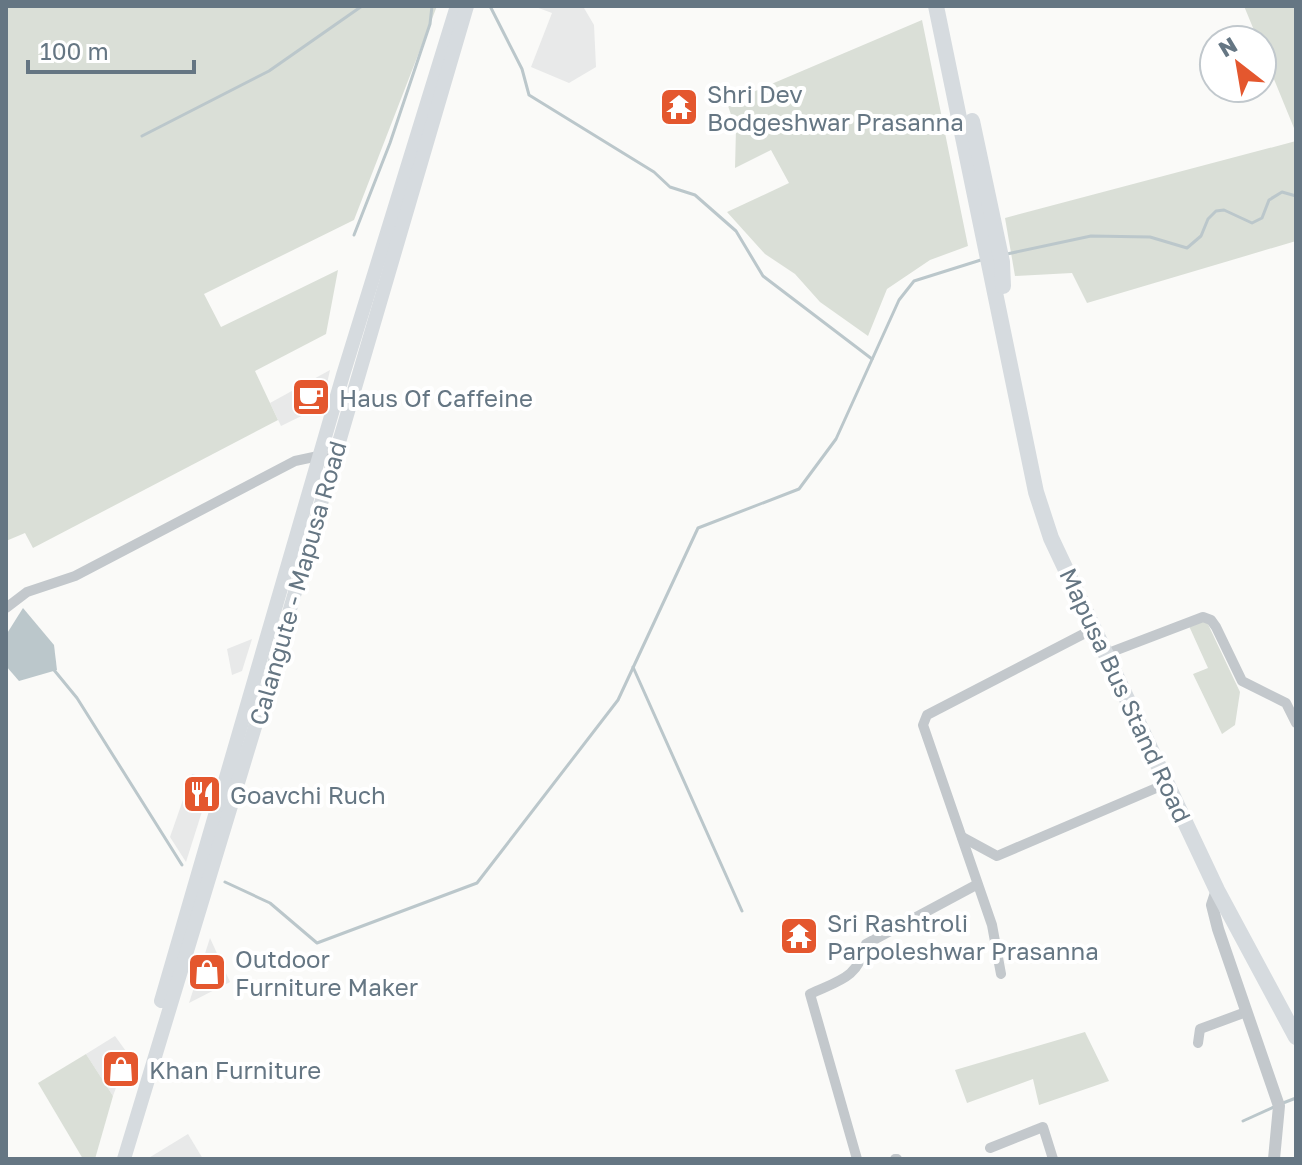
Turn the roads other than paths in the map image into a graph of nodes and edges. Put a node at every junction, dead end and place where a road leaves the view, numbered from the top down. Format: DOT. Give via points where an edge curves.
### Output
graph roads {
  1 [pos="457,6"];
  2 [pos="467,6"];
  3 [pos="936,6"];
  4 [pos="947,6"];
  5 [pos="1004,336"];
  6 [pos="327,455"];
  7 [pos="6,608"];
  8 [pos="1095,628"];
  9 [pos="1106,654"];
  10 [pos="1296,723"];
  11 [pos="1168,783"];
  12 [pos="962,837"];
  13 [pos="976,885"];
  14 [pos="1217,890"];
  15 [pos="1001,974"];
  16 [pos="1246,1012"];
  17 [pos="1295,1032"];
  18 [pos="1198,1043"];
  19 [pos="990,1148"];
  20 [pos="115,1159"];
  21 [pos="124,1159"];
  22 [pos="857,1159"];
  23 [pos="1053,1159"];
  24 [pos="1274,1159"];
  1 -- 6 [label="main road, Calangute - Mapusa Road"];
  2 -- 6 [label="main road, Calangute - Mapusa Road"];
  3 -- 5 [label="main road, Mapusa Bus Stand Road"];
  4 -- 5 [label="main road, Mapusa Bus Stand Road" via="1002,262"];
  5 -- 8 [label="main road, Mapusa Bus Stand Road" via="1036,492 1051,538"];
  6 -- 7 [label="street" via="295,461 75,576 27,592"];
  6 -- 20 [label="main road, Calangute - Mapusa Road"];
  6 -- 21 [label="main road, Calangute - Mapusa Road"];
  8 -- 9 [label="main road, Mapusa Bus Stand Road"];
  8 -- 12 [label="street" via="927,715 923,725"];
  9 -- 10 [label="street" via="1203,617 1216,627 1242,681 1286,703"];
  9 -- 11 [label="main road, Mapusa Bus Stand Road"];
  11 -- 12 [label="street" via="997,856"];
  11 -- 14 [label="main road, Mapusa Bus Stand Road"];
  12 -- 13 [label="street"];
  13 -- 15 [label="street" via="992,925"];
  13 -- 22 [label="street" via="866,944 862,962 851,975 810,994"];
  14 -- 16 [label="street" via="1212,905"];
  14 -- 17 [label="main road, Mapusa Bus Stand Road"];
  16 -- 18 [label="street" via="1200,1029"];
  16 -- 24 [label="street" via="1279,1106"];
  19 -- 23 [label="street" via="1043,1127"];
}
